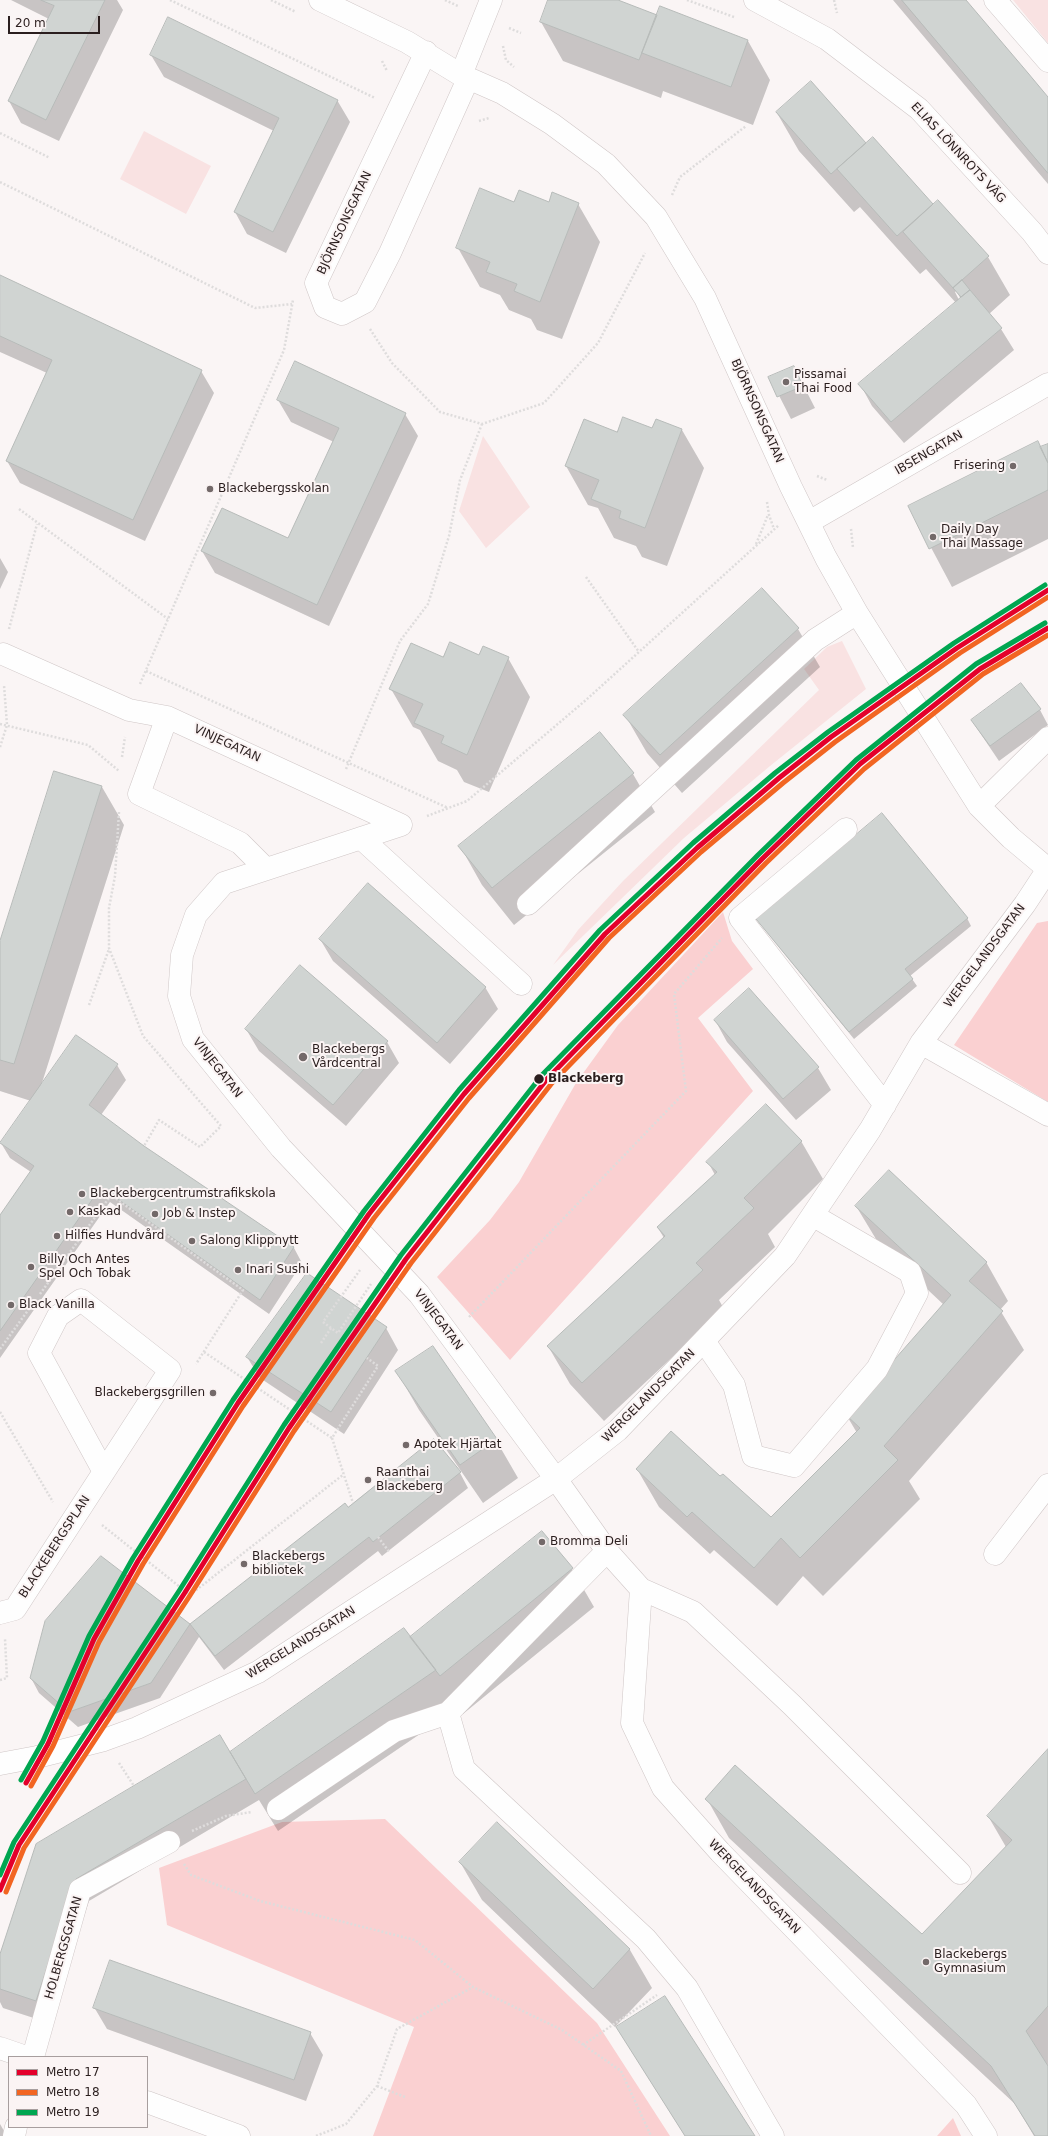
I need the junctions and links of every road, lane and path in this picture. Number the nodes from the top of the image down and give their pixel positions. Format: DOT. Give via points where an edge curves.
graph roads {
  1 [pos="170,0"];
  2 [pos="320,0"];
  3 [pos="491,0"];
  4 [pos="687,0"];
  5 [pos="758,0"];
  6 [pos="995,0"];
  7 [pos="739,18"];
  8 [pos="504,31"];
  9 [pos="521,34"];
  10 [pos="503,42"];
  11 [pos="426,52"];
  12 [pos="1048,61"];
  13 [pos="518,70"];
  14 [pos="464,77"];
  15 [pos="383,101"];
  16 [pos="490,118"];
  17 [pos="475,123"];
  18 [pos="746,126"];
  19 [pos="0,133"];
  20 [pos="50,158"];
  21 [pos="0,182"];
  22 [pos="672,196"];
  23 [pos="647,250"];
  24 [pos="1048,254"];
  25 [pos="366,324"];
  26 [pos="1048,384"];
  27 [pos="482,424"];
  28 [pos="812,473"];
  29 [pos="832,480"];
  30 [pos="766,499"];
  31 [pos="19,509"];
  32 [pos="769,515"];
  33 [pos="805,516"];
  34 [pos="854,522"];
  35 [pos="37,524"];
  36 [pos="774,529"];
  37 [pos="756,545"];
  38 [pos="853,549"];
  39 [pos="586,577"];
  40 [pos="857,612"];
  41 [pos="168,619"];
  42 [pos="639,652"];
  43 [pos="3,654"];
  44 [pos="146,671"];
  45 [pos="129,710"];
  46 [pos="167,717"];
  47 [pos="0,724"];
  48 [pos="7,725"];
  49 [pos="1048,738"];
  50 [pos="0,747"];
  51 [pos="348,764"];
  52 [pos="120,771"];
  53 [pos="120,778"];
  54 [pos="335,794"];
  55 [pos="979,806"];
  56 [pos="119,807"];
  57 [pos="448,808"];
  58 [pos="402,825"];
  59 [pos="846,828"];
  60 [pos="361,838"];
  61 [pos="266,869"];
  62 [pos="1048,869"];
  63 [pos="528,904"];
  64 [pos="740,918"];
  65 [pos="109,948"];
  66 [pos="521,984"];
  67 [pos="89,1005"];
  68 [pos="921,1042"];
  69 [pos="885,1105"];
  70 [pos="1048,1115"];
  71 [pos="144,1146"];
  72 [pos="112,1195"];
  73 [pos="814,1216"];
  74 [pos="363,1265"];
  75 [pos="372,1283"];
  76 [pos="37,1298"];
  77 [pos="32,1304"];
  78 [pos="331,1328"];
  79 [pos="450,1336"];
  80 [pos="704,1341"];
  81 [pos="321,1343"];
  82 [pos="0,1349"];
  83 [pos="204,1352"];
  84 [pos="366,1358"];
  85 [pos="0,1412"];
  86 [pos="332,1438"];
  87 [pos="104,1472"];
  88 [pos="344,1474"];
  89 [pos="556,1479"];
  90 [pos="1048,1485"];
  91 [pos="353,1504"];
  92 [pos="97,1521"];
  93 [pos="68,1527"];
  94 [pos="607,1550"];
  95 [pos="995,1554"];
  96 [pos="641,1589"];
  97 [pos="0,1613"];
  98 [pos="448,1713"];
  99 [pos="0,1764"];
  100 [pos="278,1809"];
  101 [pos="169,1842"];
  102 [pos="960,1873"];
  103 [pos="680,1979"];
  104 [pos="473,1987"];
  105 [pos="583,2045"];
  106 [pos="0,2048"];
  107 [pos="23,2056"];
  108 [pos="33,2056"];
  109 [pos="377,2086"];
  110 [pos="405,2098"];
  111 [pos="148,2102"];
  112 [pos="239,2136"];
  113 [pos="316,2136"];
  114 [pos="651,2136"];
  115 [pos="773,2136"];
  116 [pos="986,2136"];
  1 -- 15 [label="path"];
  2 -- 11 [label="street, BJÖRNSONSGATAN"];
  3 -- 14 [label="street"];
  4 -- 7 [label="path"];
  5 -- 24 [label="street, ELIAS LÖNNROTS VÄG" via="827,39 919,109 1032,232"];
  6 -- 12 [label="street"];
  8 -- 9 [label="path" via="506,26"];
  10 -- 13 [label="path" via="506,60"];
  11 -- 14 [label="street, BJÖRNSONSGATAN"];
  11 -- 14 [label="street, BJÖRNSONSGATAN" via="316,283 325,307 342,314 365,302 390,253"];
  14 -- 33 [label="street, BJÖRNSONSGATAN" via="502,93 552,124 606,164 656,217 705,298"];
  16 -- 17 [label="path"];
  18 -- 22 [label="path" via="680,177"];
  19 -- 20 [label="path"];
  21 -- 41 [label="path" via="255,308 291,304 284,350"];
  23 -- 27 [label="path" via="598,343 544,403"];
  25 -- 27 [label="path" via="392,364 440,412"];
  26 -- 33 [label="street, IBSENGATAN"];
  27 -- 51 [label="path" via="460,480 449,536 428,604 400,641"];
  28 -- 29 [label="path" via="820,479"];
  30 -- 32 [label="path"];
  31 -- 35 [label="path"];
  32 -- 36 [label="path"];
  32 -- 37 [label="path"];
  33 -- 36 [label="path"];
  33 -- 40 [label="street, BJÖRNSONSGATAN"];
  34 -- 38 [label="path" via="851,528"];
  35 -- 41 [label="path"];
  35 -- 43 [label="path"];
  36 -- 37 [label="path"];
  37 -- 42 [label="path"];
  39 -- 42 [label="path"];
  40 -- 55 [label="street, BJÖRNSONSGATAN"];
  40 -- 63 [label="street" via="815,640"];
  41 -- 44 [label="path"];
  42 -- 57 [label="path" via="467,801"];
  43 -- 45 [label="street, VINJEGATAN"];
  43 -- 48 [label="path"];
  44 -- 45 [label="path"];
  44 -- 51 [label="path"];
  45 -- 46 [label="street, VINJEGATAN"];
  45 -- 52 [label="path"];
  46 -- 54 [label="street, VINJEGATAN"];
  46 -- 61 [label="street" via="139,794 240,843"];
  47 -- 48 [label="path"];
  48 -- 50 [label="path"];
  48 -- 52 [label="path" via="88,745"];
  49 -- 55 [label="street"];
  51 -- 54 [label="path"];
  51 -- 57 [label="path"];
  52 -- 53 [label="path"];
  54 -- 58 [label="street, VINJEGATAN"];
  55 -- 62 [label="street, BJÖRNSONSGATAN" via="1011,838"];
  56 -- 65 [label="path" via="109,908"];
  57 -- 58 [label="path"];
  58 -- 60 [label="street, VINJEGATAN"];
  59 -- 64 [label="street"];
  60 -- 61 [label="street, VINJEGATAN"];
  60 -- 66 [label="street"];
  61 -- 79 [label="street, VINJEGATAN" via="224,883 196,915 182,955 179,996 193,1039 281,1148 419,1294"];
  62 -- 68 [label="street, WERGELANDSGATAN"];
  64 -- 69 [label="street"];
  64 -- 79 [label="path" via="674,994 686,1091"];
  65 -- 67 [label="path"];
  65 -- 71 [label="path" via="143,1036 221,1126 200,1147 159,1120"];
  68 -- 69 [label="street, WERGELANDSGATAN"];
  68 -- 70 [label="street"];
  69 -- 73 [label="street, WERGELANDSGATAN"];
  72 -- 76 [label="path"];
  73 -- 80 [label="street, WERGELANDSGATAN" via="786,1256"];
  73 -- 80 [label="street, WERGELANDSGATAN" via="910,1272 917,1293 876,1369 794,1466 753,1456 734,1385"];
  74 -- 78 [label="path" via="323,1322"];
  75 -- 78 [label="path" via="338,1333"];
  77 -- 82 [label="path"];
  78 -- 81 [label="path"];
  79 -- 89 [label="street, VINJEGATAN"];
  80 -- 89 [label="street, WERGELANDSGATAN" via="618,1430"];
  83 -- 86 [label="path"];
  84 -- 86 [label="path" via="378,1366"];
  85 -- 93 [label="path"];
  86 -- 88 [label="path"];
  87 -- 87 [label="street, BLACKEBERGSPLAN" via="170,1370 81,1300 58,1316 39,1353"];
  87 -- 93 [label="street, BLACKEBERGSPLAN"];
  88 -- 91 [label="path"];
  88 -- 92 [label="path" via="190,1595"];
  89 -- 94 [label="street"];
  89 -- 99 [label="street, WERGELANDSGATAN" via="258,1672 110,1738"];
  90 -- 95 [label="street"];
  93 -- 97 [label="street, BLACKEBERGSPLAN" via="15,1609"];
  94 -- 96 [label="street"];
  94 -- 98 [label="street"];
  96 -- 102 [label="street" via="693,1612 792,1705"];
  96 -- 116 [label="street, WERGELANDSGATAN" via="632,1723 663,1788 720,1852 966,2105"];
  98 -- 100 [label="street" via="394,1731"];
  98 -- 103 [label="street" via="464,1768 646,1939"];
  100 -- 101 [label="path" via="226,1816"];
  101 -- 104 [label="path" via="191,1875 260,1901 415,1940"];
  101 -- 108 [label="street, HOLBERGSGATAN" via="80,1890"];
  103 -- 105 [label="path"];
  103 -- 115 [label="street"];
  104 -- 105 [label="path" via="562,2030"];
  104 -- 109 [label="path" via="397,2029"];
  105 -- 114 [label="path" via="621,2071"];
  106 -- 107 [label="street"];
  109 -- 110 [label="path"];
  109 -- 113 [label="path" via="346,2124"];
  111 -- 112 [label="street"];
}
